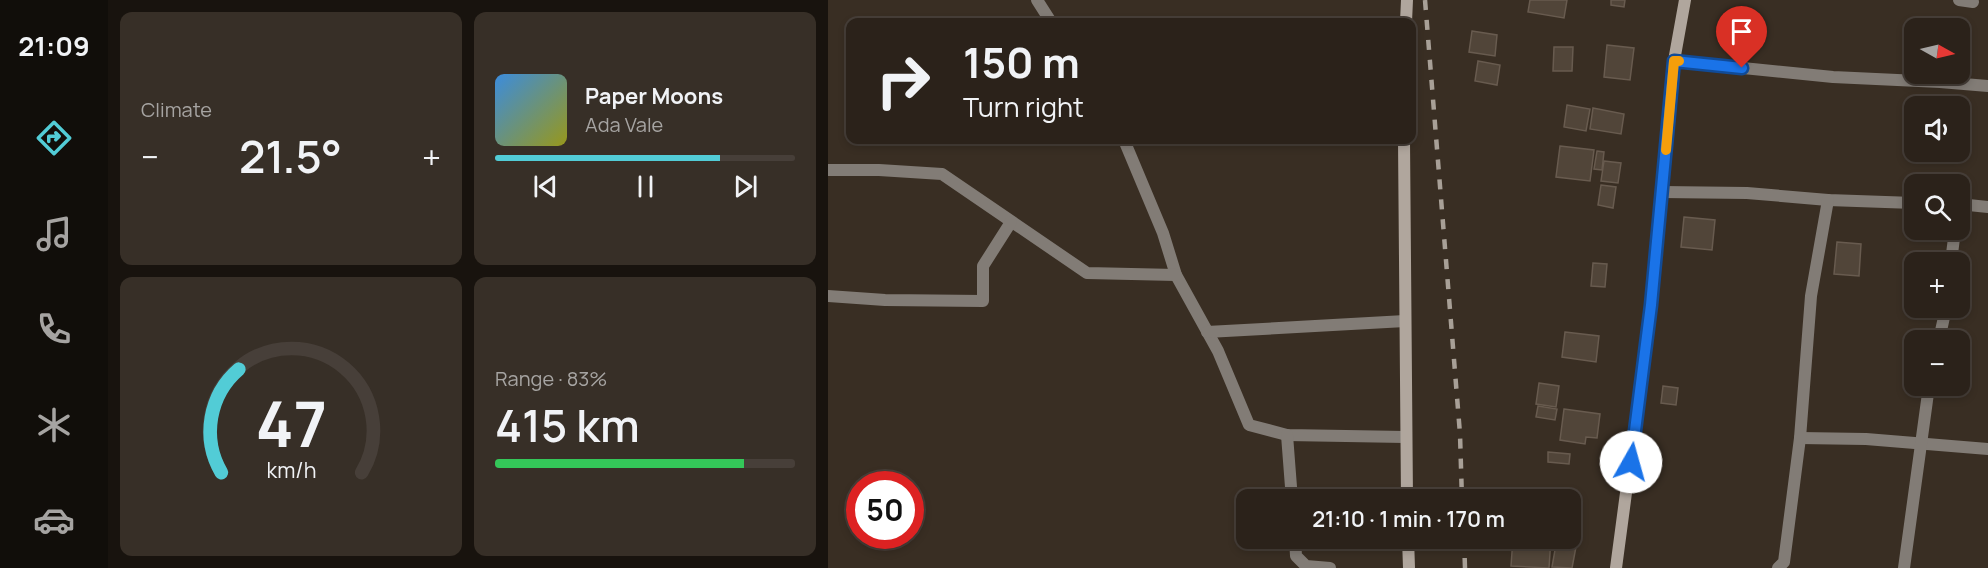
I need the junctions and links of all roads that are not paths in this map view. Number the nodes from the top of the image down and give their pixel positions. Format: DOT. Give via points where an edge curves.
graph roads {
  1 [pos="1036,0"];
  2 [pos="1407,0"];
  3 [pos="1685,0"];
  4 [pos="1959,0"];
  5 [pos="1973,2"];
  6 [pos="1048,18"];
  7 [pos="1406,18"];
  8 [pos="1674,61"];
  9 [pos="1988,86"];
  10 [pos="1126,144"];
  11 [pos="1404,144"];
  12 [pos="828,170"];
  13 [pos="1662,192"];
  14 [pos="1828,200"];
  15 [pos="1904,203"];
  16 [pos="1970,205"];
  17 [pos="1988,207"];
  18 [pos="1011,222"];
  19 [pos="1176,275"];
  20 [pos="828,296"];
  21 [pos="1405,321"];
  22 [pos="1207,332"];
  23 [pos="1927,396"];
  24 [pos="1287,435"];
  25 [pos="1406,437"];
  26 [pos="1800,438"];
  27 [pos="1920,444"];
  28 [pos="1988,449"];
  29 [pos="1291,489"];
  30 [pos="1407,489"];
  31 [pos="1296,549"];
  32 [pos="1408,549"];
  33 [pos="1330,568"];
  34 [pos="1409,568"];
  35 [pos="1616,568"];
  36 [pos="1778,568"];
  37 [pos="1904,568"];
  1 -- 6 [label="street"];
  2 -- 7 [label="main road"];
  3 -- 8 [label="main road"];
  4 -- 5 [label="street"];
  8 -- 9 [label="street" via="1833,77"];
  8 -- 13 [label="main road"];
  10 -- 19 [label="street"];
  11 -- 21 [label="main road"];
  12 -- 18 [label="street" via="942,174"];
  13 -- 14 [label="street" via="1747,193"];
  13 -- 35 [label="main road"];
  14 -- 15 [label="street"];
  14 -- 26 [label="street" via="1811,296"];
  16 -- 17 [label="street"];
  18 -- 19 [label="street" via="1087,273"];
  18 -- 20 [label="street" via="983,266 983,301"];
  19 -- 22 [label="street"];
  21 -- 22 [label="street"];
  21 -- 25 [label="main road"];
  22 -- 24 [label="street" via="1249,425"];
  23 -- 27 [label="street"];
  24 -- 25 [label="street"];
  24 -- 29 [label="street"];
  25 -- 30 [label="main road"];
  26 -- 27 [label="street"];
  26 -- 36 [label="street" via="1784,562"];
  27 -- 28 [label="street"];
  27 -- 37 [label="street"];
  31 -- 33 [label="street" via="1296,556 1306,566"];
  32 -- 34 [label="main road"];
}
